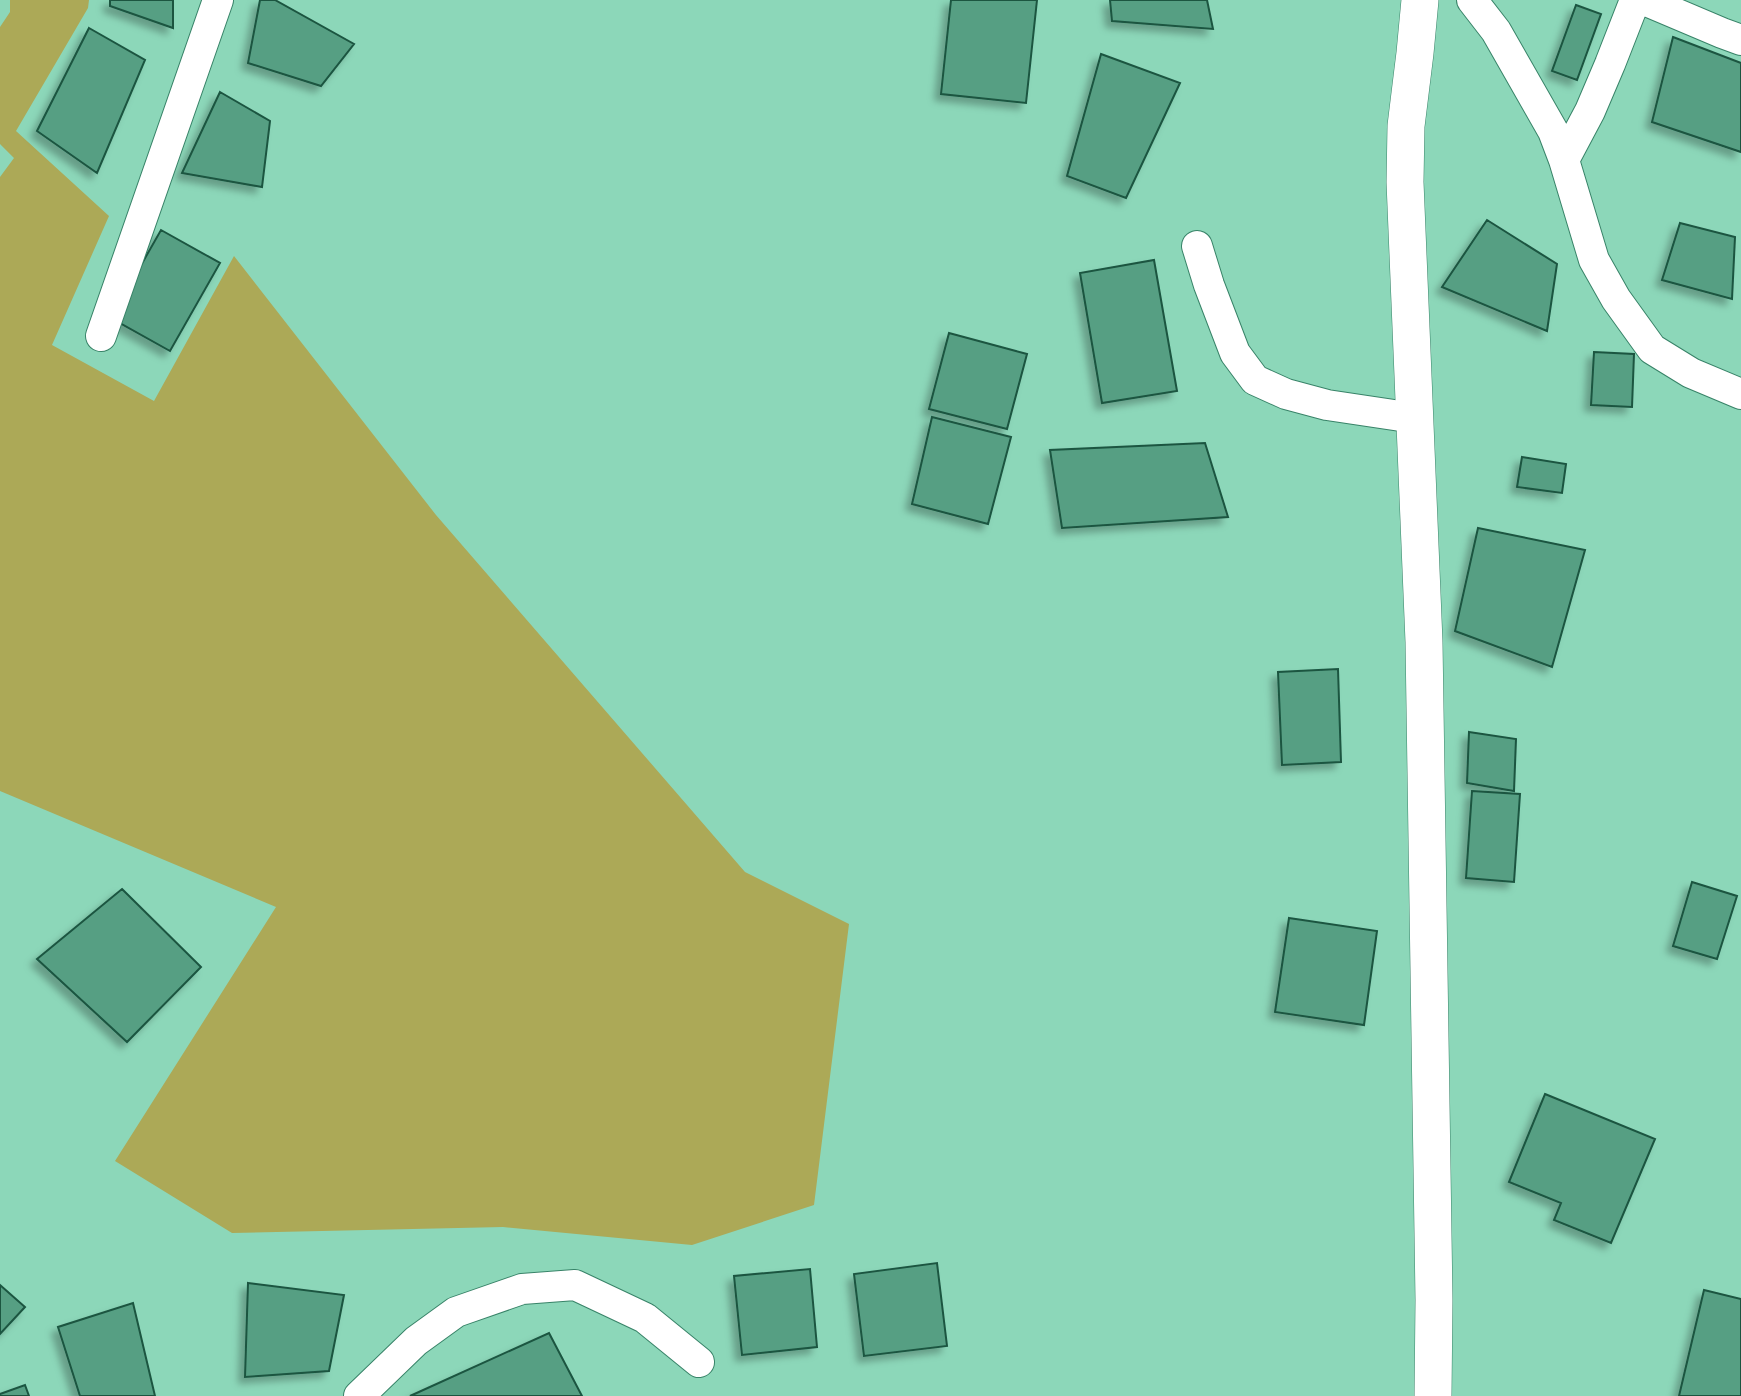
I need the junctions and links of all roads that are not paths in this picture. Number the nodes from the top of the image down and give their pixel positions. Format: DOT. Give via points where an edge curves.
graph roads {
  1 [pos="218,0"];
  2 [pos="1420,0"];
  3 [pos="1472,0"];
  4 [pos="1635,0"];
  5 [pos="1644,0"];
  6 [pos="1741,40"];
  7 [pos="1564,160"];
  8 [pos="1197,246"];
  9 [pos="101,336"];
  10 [pos="1741,394"];
  11 [pos="1414,418"];
  12 [pos="699,1362"];
  13 [pos="359,1396"];
  14 [pos="1433,1396"];
  1 -- 9 [label="street"];
  2 -- 11 [label="street" via="1406,126 1405,182"];
  3 -- 7 [label="street" via="1528,85"];
  4 -- 7 [label="street" via="1600,88"];
  5 -- 6 [label="street"];
  7 -- 10 [label="street" via="1594,260 1652,349 1691,373"];
  8 -- 11 [label="street" via="1236,353 1255,380 1327,405"];
  11 -- 14 [label="street" via="1424,642"];
  12 -- 13 [label="street" via="645,1318 575,1285 522,1289 456,1311 416,1341"];
}
